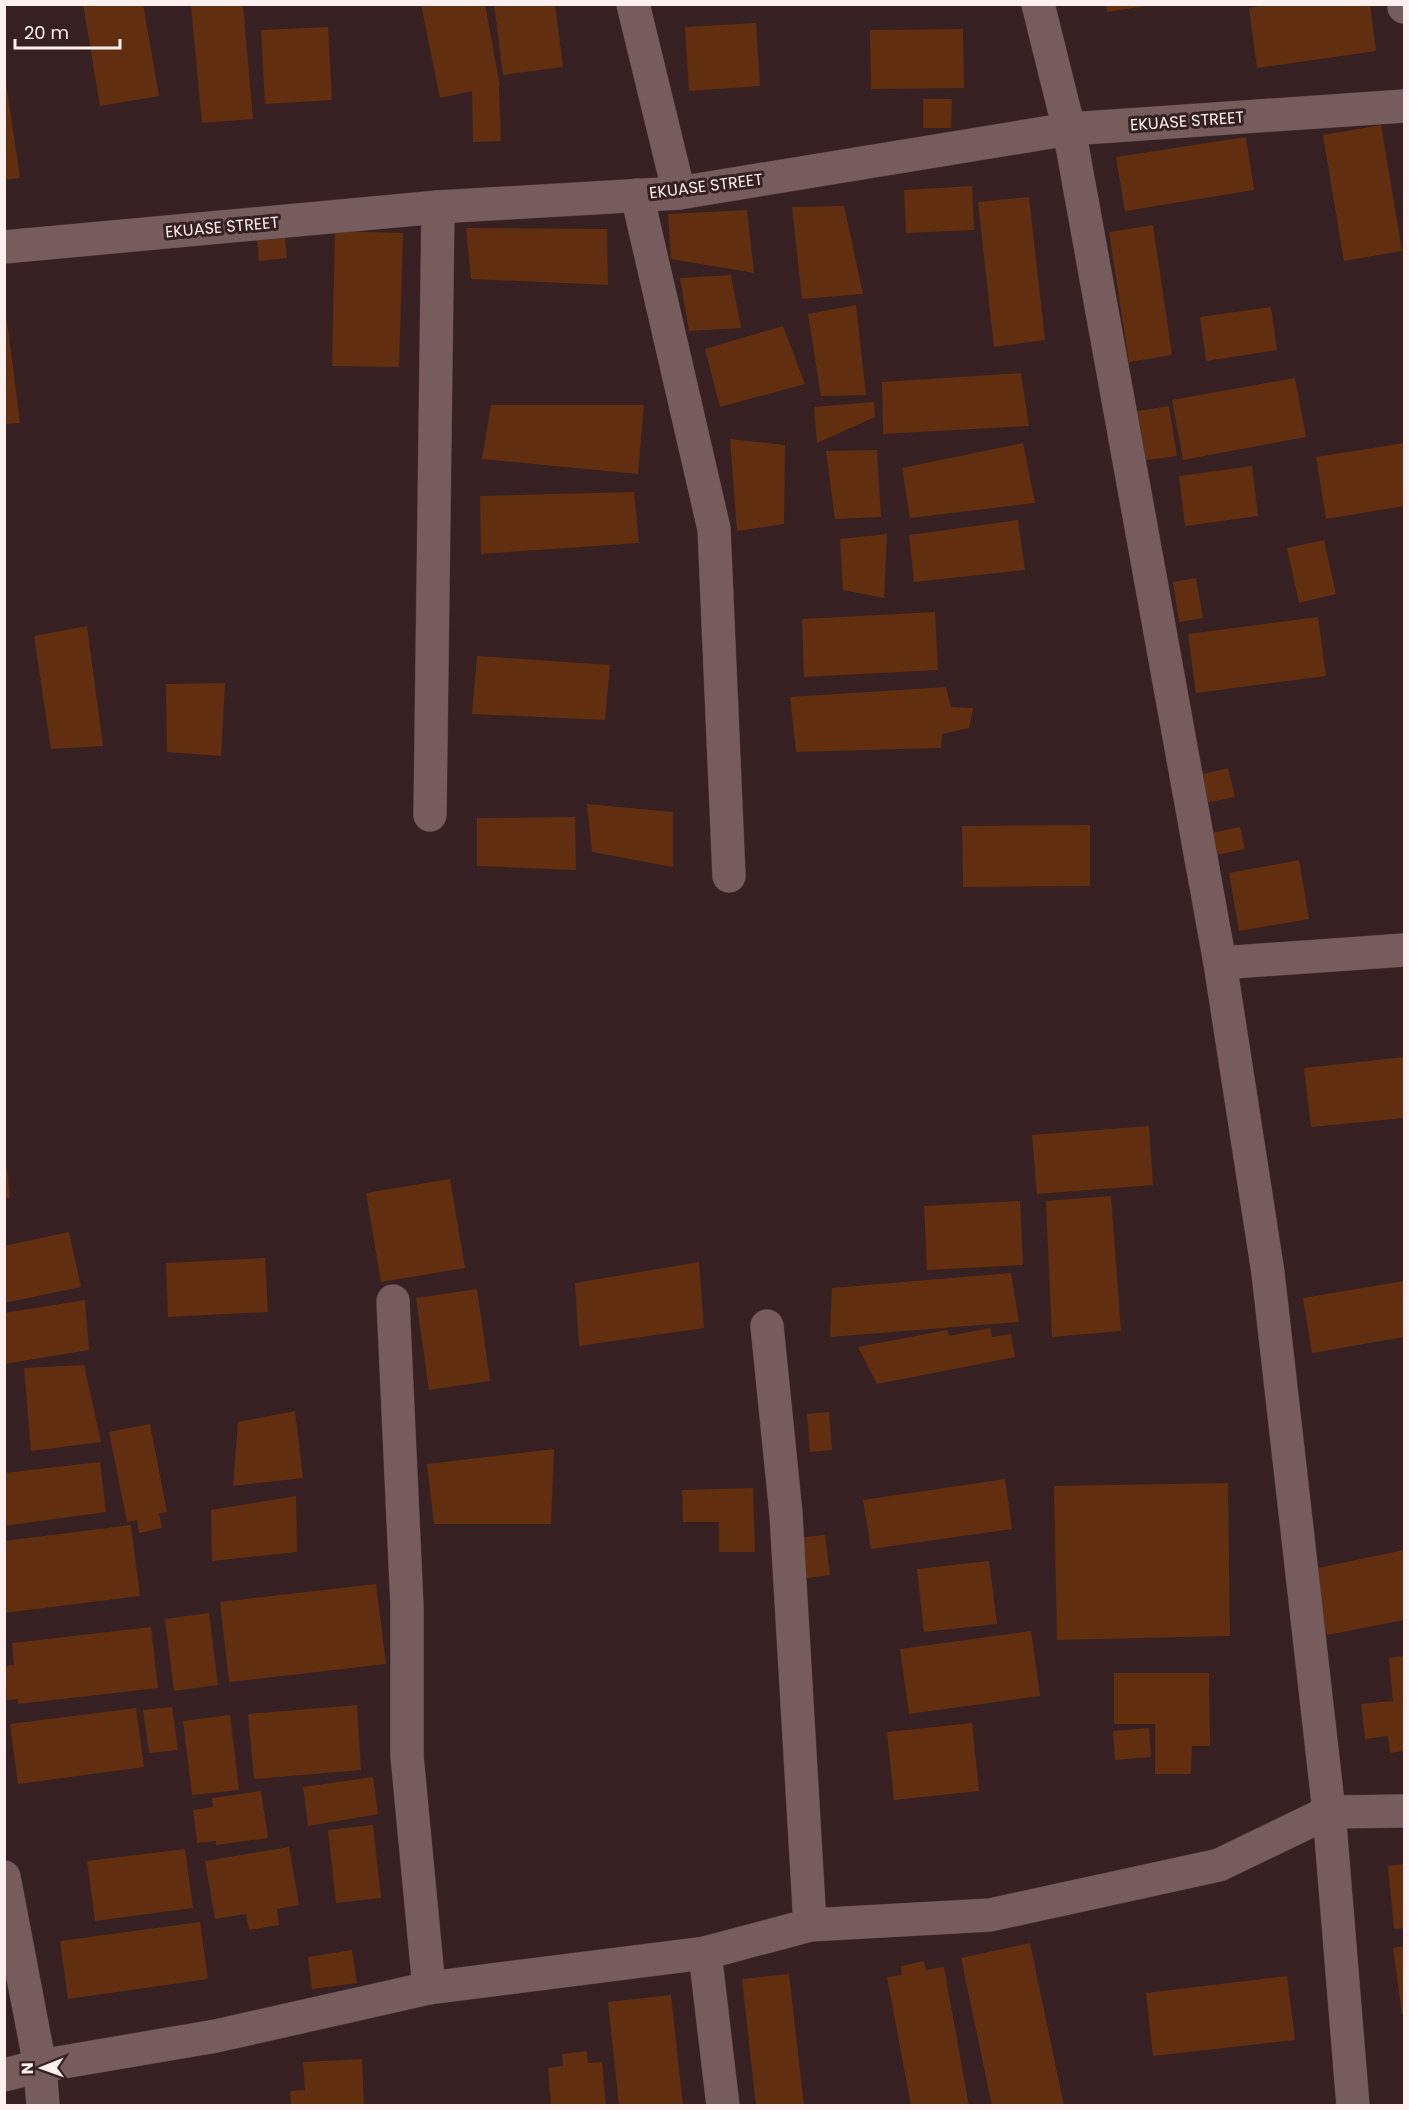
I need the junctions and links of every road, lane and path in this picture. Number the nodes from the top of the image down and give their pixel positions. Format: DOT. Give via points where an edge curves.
graph roads {
  1 [pos="633,4"];
  2 [pos="1038,4"];
  3 [pos="1404,106"];
  4 [pos="1069,129"];
  5 [pos="679,193"];
  6 [pos="638,195"];
  7 [pos="438,207"];
  8 [pos="4,247"];
  9 [pos="430,815"];
  10 [pos="729,876"];
  11 [pos="1404,950"];
  12 [pos="1220,963"];
  13 [pos="393,1301"];
  14 [pos="767,1326"];
  15 [pos="1404,1811"];
  16 [pos="1329,1812"];
  17 [pos="4,1876"];
  18 [pos="810,1925"];
  19 [pos="705,1953"];
  20 [pos="429,1988"];
  21 [pos="40,2066"];
  22 [pos="4,2074"];
  23 [pos="43,2106"];
  24 [pos="723,2106"];
  25 [pos="1353,2106"];
  1 -- 5 [label="street"];
  2 -- 4 [label="street"];
  3 -- 4 [label="street, EKUASE STREET"];
  4 -- 5 [label="street, EKUASE STREET"];
  4 -- 12 [label="street"];
  5 -- 6 [label="street, EKUASE STREET"];
  6 -- 7 [label="street, EKUASE STREET"];
  6 -- 10 [label="street" via="714,529"];
  7 -- 8 [label="street, EKUASE STREET"];
  7 -- 9 [label="street"];
  11 -- 12 [label="street"];
  12 -- 16 [label="street" via="1268,1273"];
  13 -- 20 [label="street" via="407,1606 407,1756"];
  14 -- 18 [label="street" via="786,1514"];
  15 -- 16 [label="street"];
  16 -- 18 [label="street" via="1219,1865 990,1915"];
  16 -- 25 [label="street"];
  17 -- 21 [label="street"];
  18 -- 19 [label="street"];
  19 -- 20 [label="street"];
  19 -- 24 [label="street"];
  20 -- 21 [label="street" via="216,2036"];
  21 -- 22 [label="street"];
  21 -- 23 [label="street"];
}
